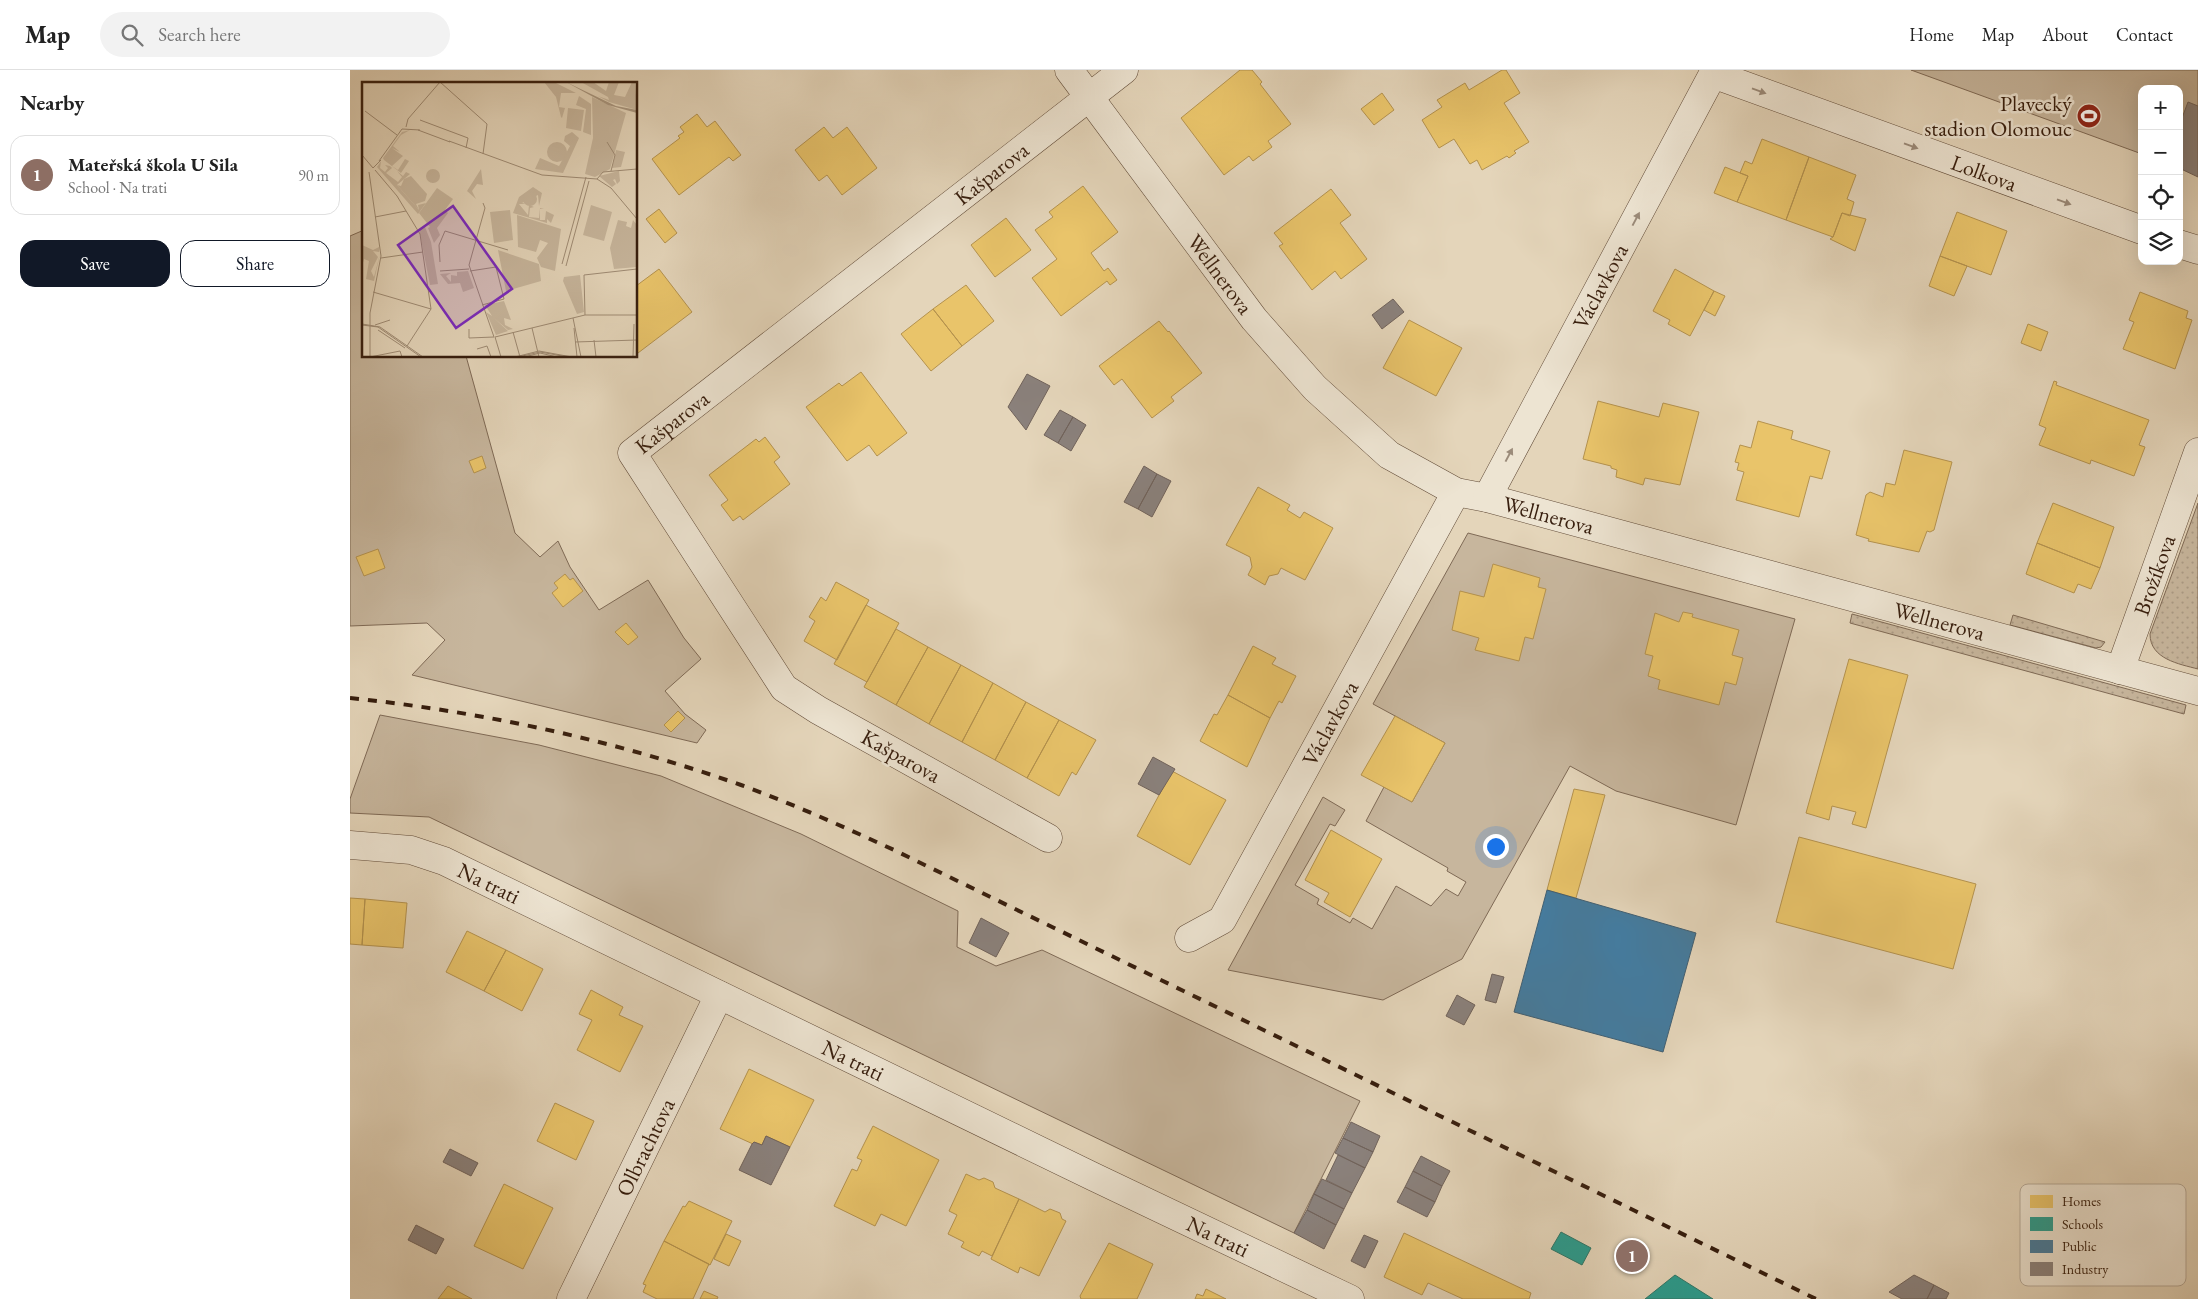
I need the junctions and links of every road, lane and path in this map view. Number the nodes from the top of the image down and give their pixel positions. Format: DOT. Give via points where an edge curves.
graph roads {
  1 [pos="1069,70"];
  2 [pos="1124,70"];
  3 [pos="1713,74"];
  4 [pos="1089,96"];
  5 [pos="2138,229"];
  6 [pos="2183,245"];
  7 [pos="2198,250"];
  8 [pos="2198,452"];
  9 [pos="1456,492"];
  10 [pos="1487,498"];
  11 [pos="2120,670"];
  12 [pos="2198,691"];
  13 [pos="1048,838"];
  14 [pos="350,845"];
  15 [pos="1189,938"];
  16 [pos="719,995"];
  17 [pos="571,1299"];
  18 [pos="1350,1299"];
  1 -- 4 [label="street, Wellnerova"];
  2 -- 4 [label="street, Kašparova"];
  3 -- 5 [label="street, Lolkova, one-way"];
  10 -- 3 [label="street, Václavkova, one-way"];
  4 -- 9 [label="street, Wellnerova" via="1254,319 1315,388 1389,455"];
  4 -- 13 [label="street, Kašparova" via="632,453 784,688"];
  6 -- 7 [label="street"];
  8 -- 11 [label="street, Brožíkova"];
  9 -- 10 [label="street, Wellnerova"];
  9 -- 15 [label="street, Václavkova" via="1222,920"];
  10 -- 11 [label="street, Wellnerova"];
  11 -- 12 [label="street, Wellnerova"];
  14 -- 16 [label="street, Na trati" via="411,850 436,857"];
  16 -- 17 [label="street, Olbrachtova"];
  16 -- 18 [label="street, Na trati"];
}
